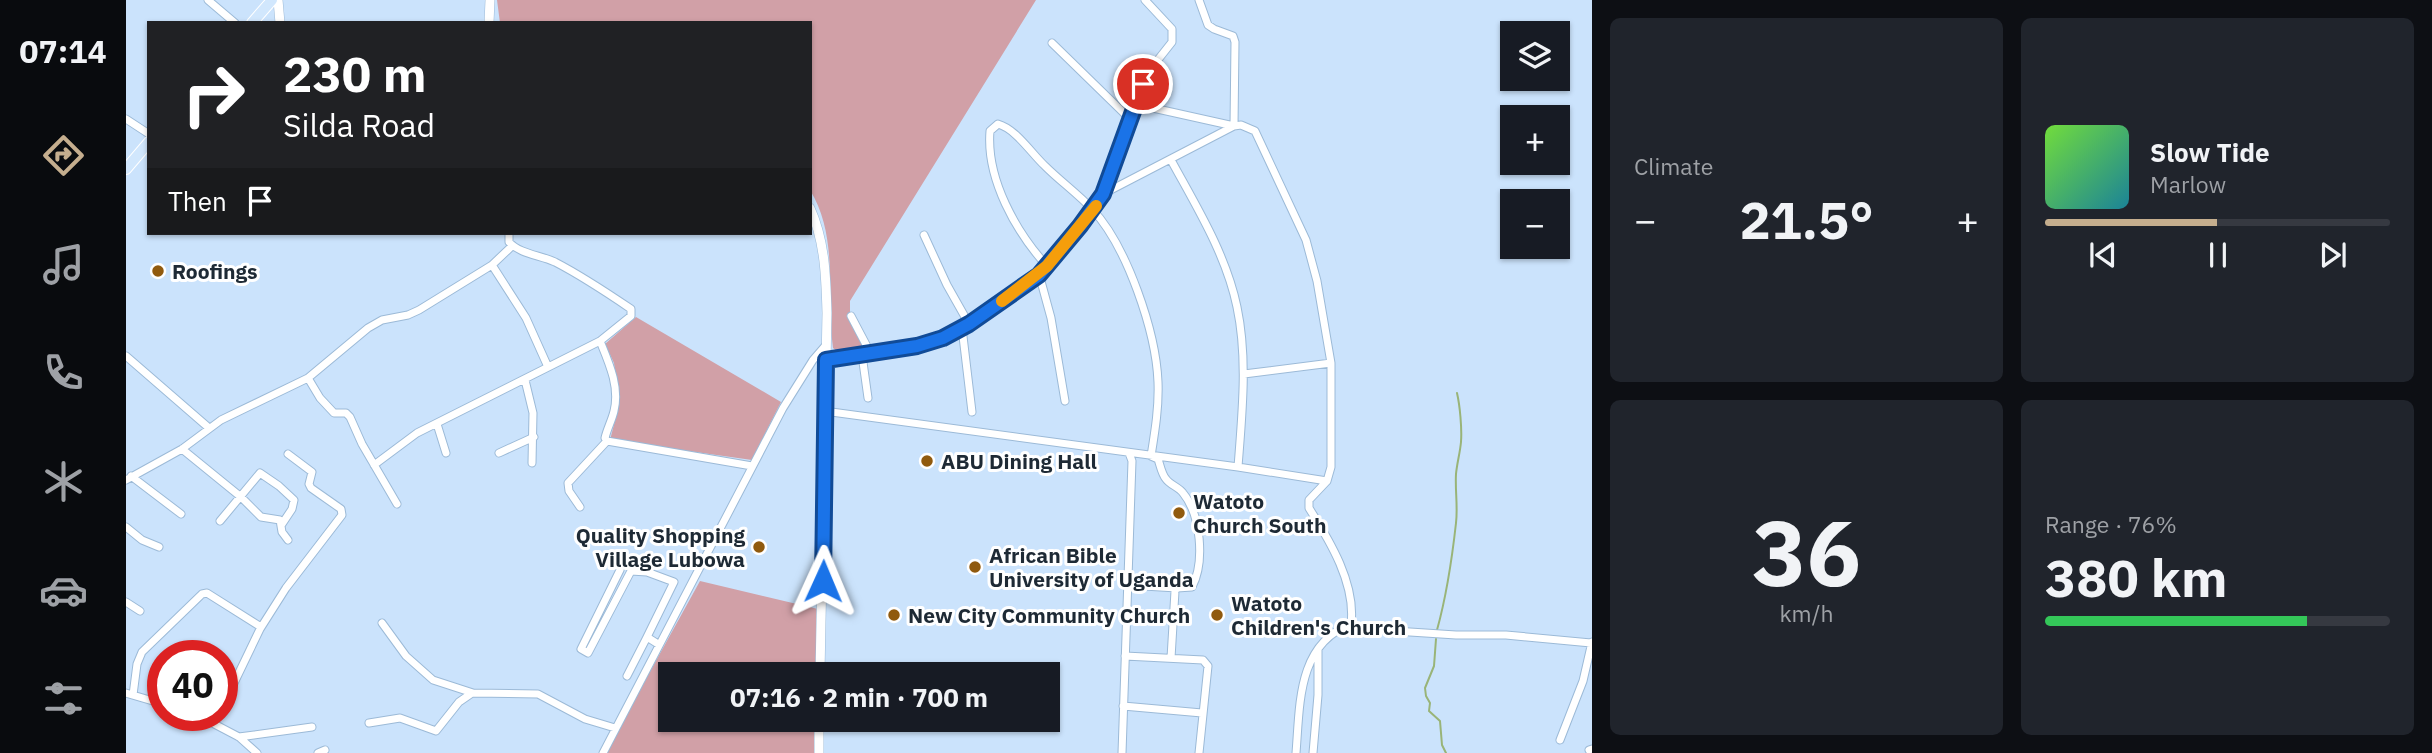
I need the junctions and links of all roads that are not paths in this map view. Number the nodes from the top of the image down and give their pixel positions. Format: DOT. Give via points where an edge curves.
graph roads {
  1 [pos="208,0"];
  2 [pos="272,0"];
  3 [pos="278,0"];
  4 [pos="490,0"];
  5 [pos="1145,0"];
  6 [pos="1199,0"];
  7 [pos="232,21"];
  8 [pos="254,21"];
  9 [pos="280,21"];
  10 [pos="489,21"];
  11 [pos="1052,43"];
  12 [pos="1135,104"];
  13 [pos="126,120"];
  14 [pos="1130,120"];
  15 [pos="1234,126"];
  16 [pos="147,133"];
  17 [pos="147,144"];
  18 [pos="1171,160"];
  19 [pos="126,169"];
  20 [pos="1103,194"];
  21 [pos="1093,210"];
  22 [pos="812,214"];
  23 [pos="509,235"];
  24 [pos="924,235"];
  25 [pos="512,246"];
  26 [pos="492,265"];
  27 [pos="1047,266"];
  28 [pos="1039,275"];
  29 [pos="851,317"];
  30 [pos="966,326"];
  31 [pos="600,341"];
  32 [pos="826,345"];
  33 [pos="871,354"];
  34 [pos="862,355"];
  35 [pos="126,356"];
  36 [pos="826,360"];
  37 [pos="1331,363"];
  38 [pos="548,367"];
  39 [pos="1244,374"];
  40 [pos="308,378"];
  41 [pos="525,380"];
  42 [pos="868,398"];
  43 [pos="1065,401"];
  44 [pos="824,411"];
  45 [pos="972,412"];
  46 [pos="437,424"];
  47 [pos="209,428"];
  48 [pos="534,437"];
  49 [pos="607,442"];
  50 [pos="182,449"];
  51 [pos="446,453"];
  52 [pos="499,453"];
  53 [pos="1129,453"];
  54 [pos="288,454"];
  55 [pos="1151,456"];
  56 [pos="532,463"];
  57 [pos="374,465"];
  58 [pos="752,466"];
  59 [pos="1238,467"];
  60 [pos="129,478"];
  61 [pos="1327,481"];
  62 [pos="241,497"];
  63 [pos="397,503"];
  64 [pos="580,507"];
  65 [pos="181,514"];
  66 [pos="220,521"];
  67 [pos="282,524"];
  68 [pos="126,527"];
  69 [pos="288,540"];
  70 [pos="159,547"];
  71 [pos="621,570"];
  72 [pos="1126,585"];
  73 [pos="1177,588"];
  74 [pos="126,602"];
  75 [pos="139,611"];
  76 [pos="383,623"];
  77 [pos="1352,624"];
  78 [pos="261,627"];
  79 [pos="647,637"];
  80 [pos="1592,643"];
  81 [pos="658,644"];
  82 [pos="1318,649"];
  83 [pos="1125,656"];
  84 [pos="1171,658"];
  85 [pos="820,662"];
  86 [pos="238,675"];
  87 [pos="627,676"];
  88 [pos="473,693"];
  89 [pos="130,694"];
  90 [pos="147,699"];
  91 [pos="1123,705"];
  92 [pos="1202,713"];
  93 [pos="369,723"];
  94 [pos="312,727"];
  95 [pos="615,728"];
  96 [pos="232,731"];
  97 [pos="819,732"];
  98 [pos="239,737"];
  99 [pos="1560,740"];
  100 [pos="257,753"];
  101 [pos="603,753"];
  102 [pos="819,753"];
  103 [pos="1122,753"];
  104 [pos="1199,753"];
  105 [pos="1296,753"];
  106 [pos="1313,753"];
  1 -- 7 [label="street"];
  2 -- 8 [label="main road"];
  3 -- 9 [label="street"];
  4 -- 10 [label="street"];
  5 -- 12 [label="street" via="1172,29 1174,38 1153,66"];
  6 -- 15 [label="street" via="1208,25 1233,36 1235,42"];
  11 -- 14 [label="street"];
  12 -- 14 [label="street"];
  12 -- 15 [label="street"];
  13 -- 16 [label="street"];
  14 -- 20 [label="street"];
  15 -- 18 [label="street"];
  15 -- 37 [label="street" via="1255,131 1306,240"];
  17 -- 19 [label="main road"];
  18 -- 20 [label="street"];
  18 -- 39 [label="street" via="1226,270 1240,324"];
  20 -- 21 [label="street"];
  21 -- 27 [label="street"];
  21 -- 27 [label="street" via="1006,126 993,126 991,159 1000,190 1029,244"];
  21 -- 55 [label="street" via="1126,262 1156,356 1158,410"];
  22 -- 32 [label="street" via="826,274"];
  23 -- 25 [label="street"];
  24 -- 30 [label="street"];
  25 -- 26 [label="street"];
  25 -- 31 [label="street" via="565,267 631,309 631,316"];
  26 -- 38 [label="street" via="526,317"];
  26 -- 40 [label="street" via="414,313 368,328"];
  27 -- 28 [label="street"];
  28 -- 30 [label="street"];
  28 -- 43 [label="street"];
  29 -- 33 [label="street"];
  30 -- 33 [label="street" via="917,346"];
  30 -- 45 [label="street"];
  31 -- 38 [label="street"];
  31 -- 49 [label="street" via="616,395"];
  32 -- 36 [label="street"];
  32 -- 58 [label="street" via="783,408"];
  33 -- 34 [label="street"];
  34 -- 36 [label="street"];
  34 -- 42 [label="street"];
  35 -- 47 [label="street"];
  36 -- 44 [label="street"];
  37 -- 39 [label="street"];
  37 -- 61 [label="street"];
  38 -- 41 [label="street"];
  39 -- 59 [label="street"];
  40 -- 47 [label="street"];
  40 -- 57 [label="street" via="334,413 350,417"];
  41 -- 46 [label="street"];
  41 -- 48 [label="street"];
  44 -- 53 [label="street"];
  44 -- 85 [label="street"];
  46 -- 51 [label="street"];
  46 -- 57 [label="street"];
  47 -- 50 [label="street"];
  48 -- 52 [label="street"];
  48 -- 56 [label="street"];
  49 -- 58 [label="street"];
  49 -- 64 [label="street" via="568,483"];
  50 -- 60 [label="street"];
  50 -- 62 [label="street"];
  53 -- 55 [label="street"];
  53 -- 72 [label="street"];
  54 -- 78 [label="street" via="312,472 311,488 343,512"];
  55 -- 59 [label="street"];
  55 -- 73 [label="street" via="1158,459 1165,479 1184,493 1201,538 1196,579 1192,586"];
  57 -- 63 [label="street"];
  58 -- 81 [label="street"];
  59 -- 61 [label="street"];
  60 -- 65 [label="street"];
  61 -- 77 [label="street" via="1310,496 1309,508 1335,554 1353,606"];
  62 -- 66 [label="street"];
  62 -- 67 [label="street" via="261,517 277,518"];
  62 -- 67 [label="street" via="257,474 262,474 294,500"];
  67 -- 69 [label="street"];
  68 -- 70 [label="street"];
  71 -- 79 [label="street" via="581,649 588,653 631,571 674,582"];
  72 -- 73 [label="street"];
  72 -- 83 [label="street"];
  73 -- 84 [label="street"];
  74 -- 75 [label="street"];
  76 -- 88 [label="street" via="427,676"];
  77 -- 80 [label="street" via="1364,629"];
  77 -- 82 [label="street" via="1337,630"];
  78 -- 86 [label="street"];
  78 -- 89 [label="street" via="205,593 142,652"];
  79 -- 81 [label="street"];
  79 -- 87 [label="street"];
  80 -- 99 [label="street"];
  81 -- 95 [label="street"];
  82 -- 105 [label="street" via="1302,685"];
  82 -- 106 [label="street"];
  83 -- 84 [label="street"];
  83 -- 91 [label="street"];
  84 -- 92 [label="street" via="1206,662"];
  88 -- 93 [label="street" via="459,702 436,731 400,718"];
  88 -- 95 [label="street" via="538,694 585,719"];
  89 -- 90 [label="street"];
  91 -- 92 [label="street"];
  91 -- 103 [label="street"];
  92 -- 104 [label="street"];
  94 -- 98 [label="street"];
  95 -- 101 [label="street"];
  96 -- 98 [label="street"];
  97 -- 102 [label="street"];
  98 -- 100 [label="street"];
}
